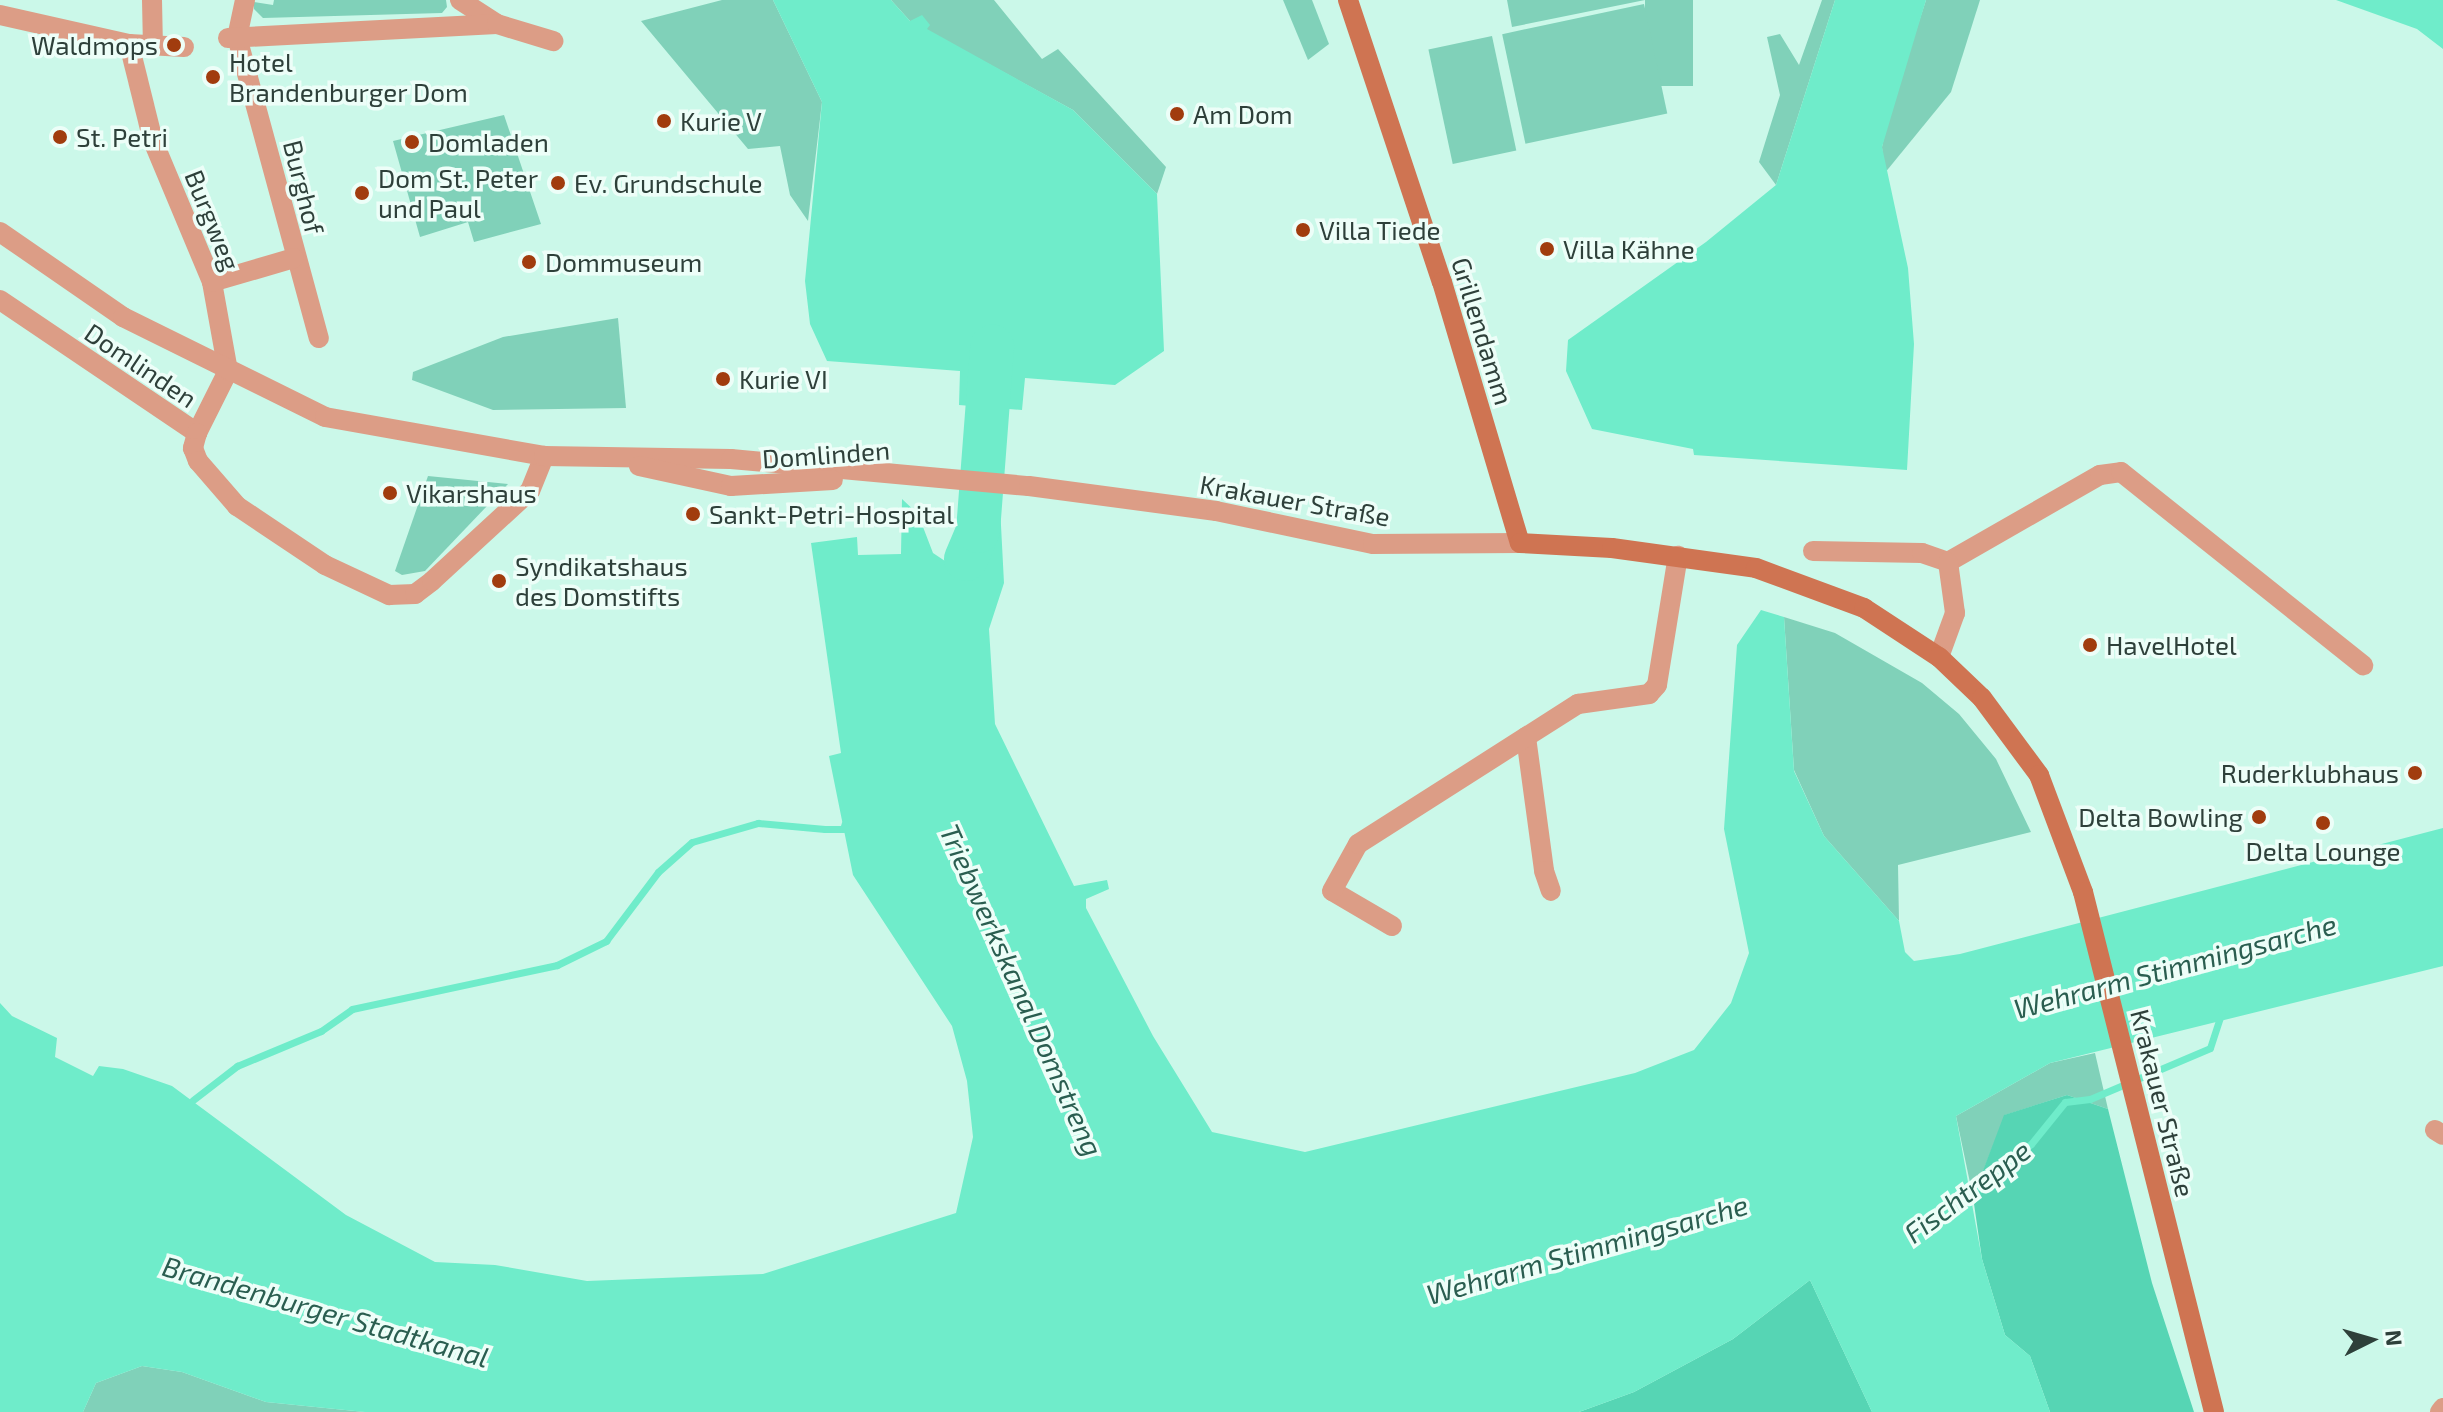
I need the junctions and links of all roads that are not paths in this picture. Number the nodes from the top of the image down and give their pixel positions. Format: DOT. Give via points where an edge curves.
graph roads {
  1 [pos="152,0"];
  2 [pos="245,0"];
  3 [pos="460,0"];
  4 [pos="1348,0"];
  5 [pos="0,15"];
  6 [pos="497,24"];
  7 [pos="232,37"];
  8 [pos="553,41"];
  9 [pos="129,44"];
  10 [pos="153,47"];
  11 [pos="184,47"];
  12 [pos="0,232"];
  13 [pos="294,258"];
  14 [pos="212,282"];
  15 [pos="0,300"];
  16 [pos="319,338"];
  17 [pos="228,371"];
  18 [pos="197,433"];
  19 [pos="544,456"];
  20 [pos="905,475"];
  21 [pos="1520,543"];
  22 [pos="1813,551"];
  23 [pos="1678,556"];
  24 [pos="1948,562"];
  25 [pos="1939,657"];
  26 [pos="2363,665"];
  27 [pos="1526,737"];
  28 [pos="1551,891"];
  29 [pos="1392,926"];
  30 [pos="2214,1412"];
  1 -- 10 [label="street"];
  2 -- 7 [label="street, Burghof"];
  3 -- 6 [label="street"];
  4 -- 21 [label="main road, Grillendamm" via="1446,296"];
  5 -- 9 [label="street"];
  6 -- 7 [label="street"];
  6 -- 8 [label="street"];
  7 -- 13 [label="street, Burghof"];
  9 -- 10 [label="street"];
  9 -- 14 [label="street, Burgweg" via="153,141"];
  10 -- 11 [label="street"];
  12 -- 17 [label="street, Domlinden" via="123,317"];
  13 -- 14 [label="street, Burghof"];
  13 -- 16 [label="street, Burghof"];
  14 -- 17 [label="street, Burgweg"];
  15 -- 18 [label="street, Domlinden"];
  17 -- 18 [label="street, Domlinden"];
  17 -- 19 [label="street, Domlinden" via="325,417"];
  18 -- 19 [label="street" via="193,448 198,461 237,506 325,565 389,595 415,594 432,581 530,491"];
  19 -- 20 [label="street, Domlinden" via="731,459"];
  20 -- 21 [label="street, Krakauer Straße" via="1216,511 1373,544"];
  21 -- 23 [label="main road, Krakauer Straße"];
  22 -- 24 [label="street" via="1922,553"];
  23 -- 25 [label="main road, Krakauer Straße" via="1791,577 1864,608"];
  23 -- 27 [label="street" via="1657,685 1649,694 1578,704"];
  24 -- 25 [label="street" via="1955,613"];
  24 -- 26 [label="street" via="2100,475 2121,472"];
  25 -- 30 [label="main road, Krakauer Straße" via="1999,718 2039,775 2083,892"];
  27 -- 28 [label="street"];
  27 -- 29 [label="street" via="1358,844 1332,891"];
}
